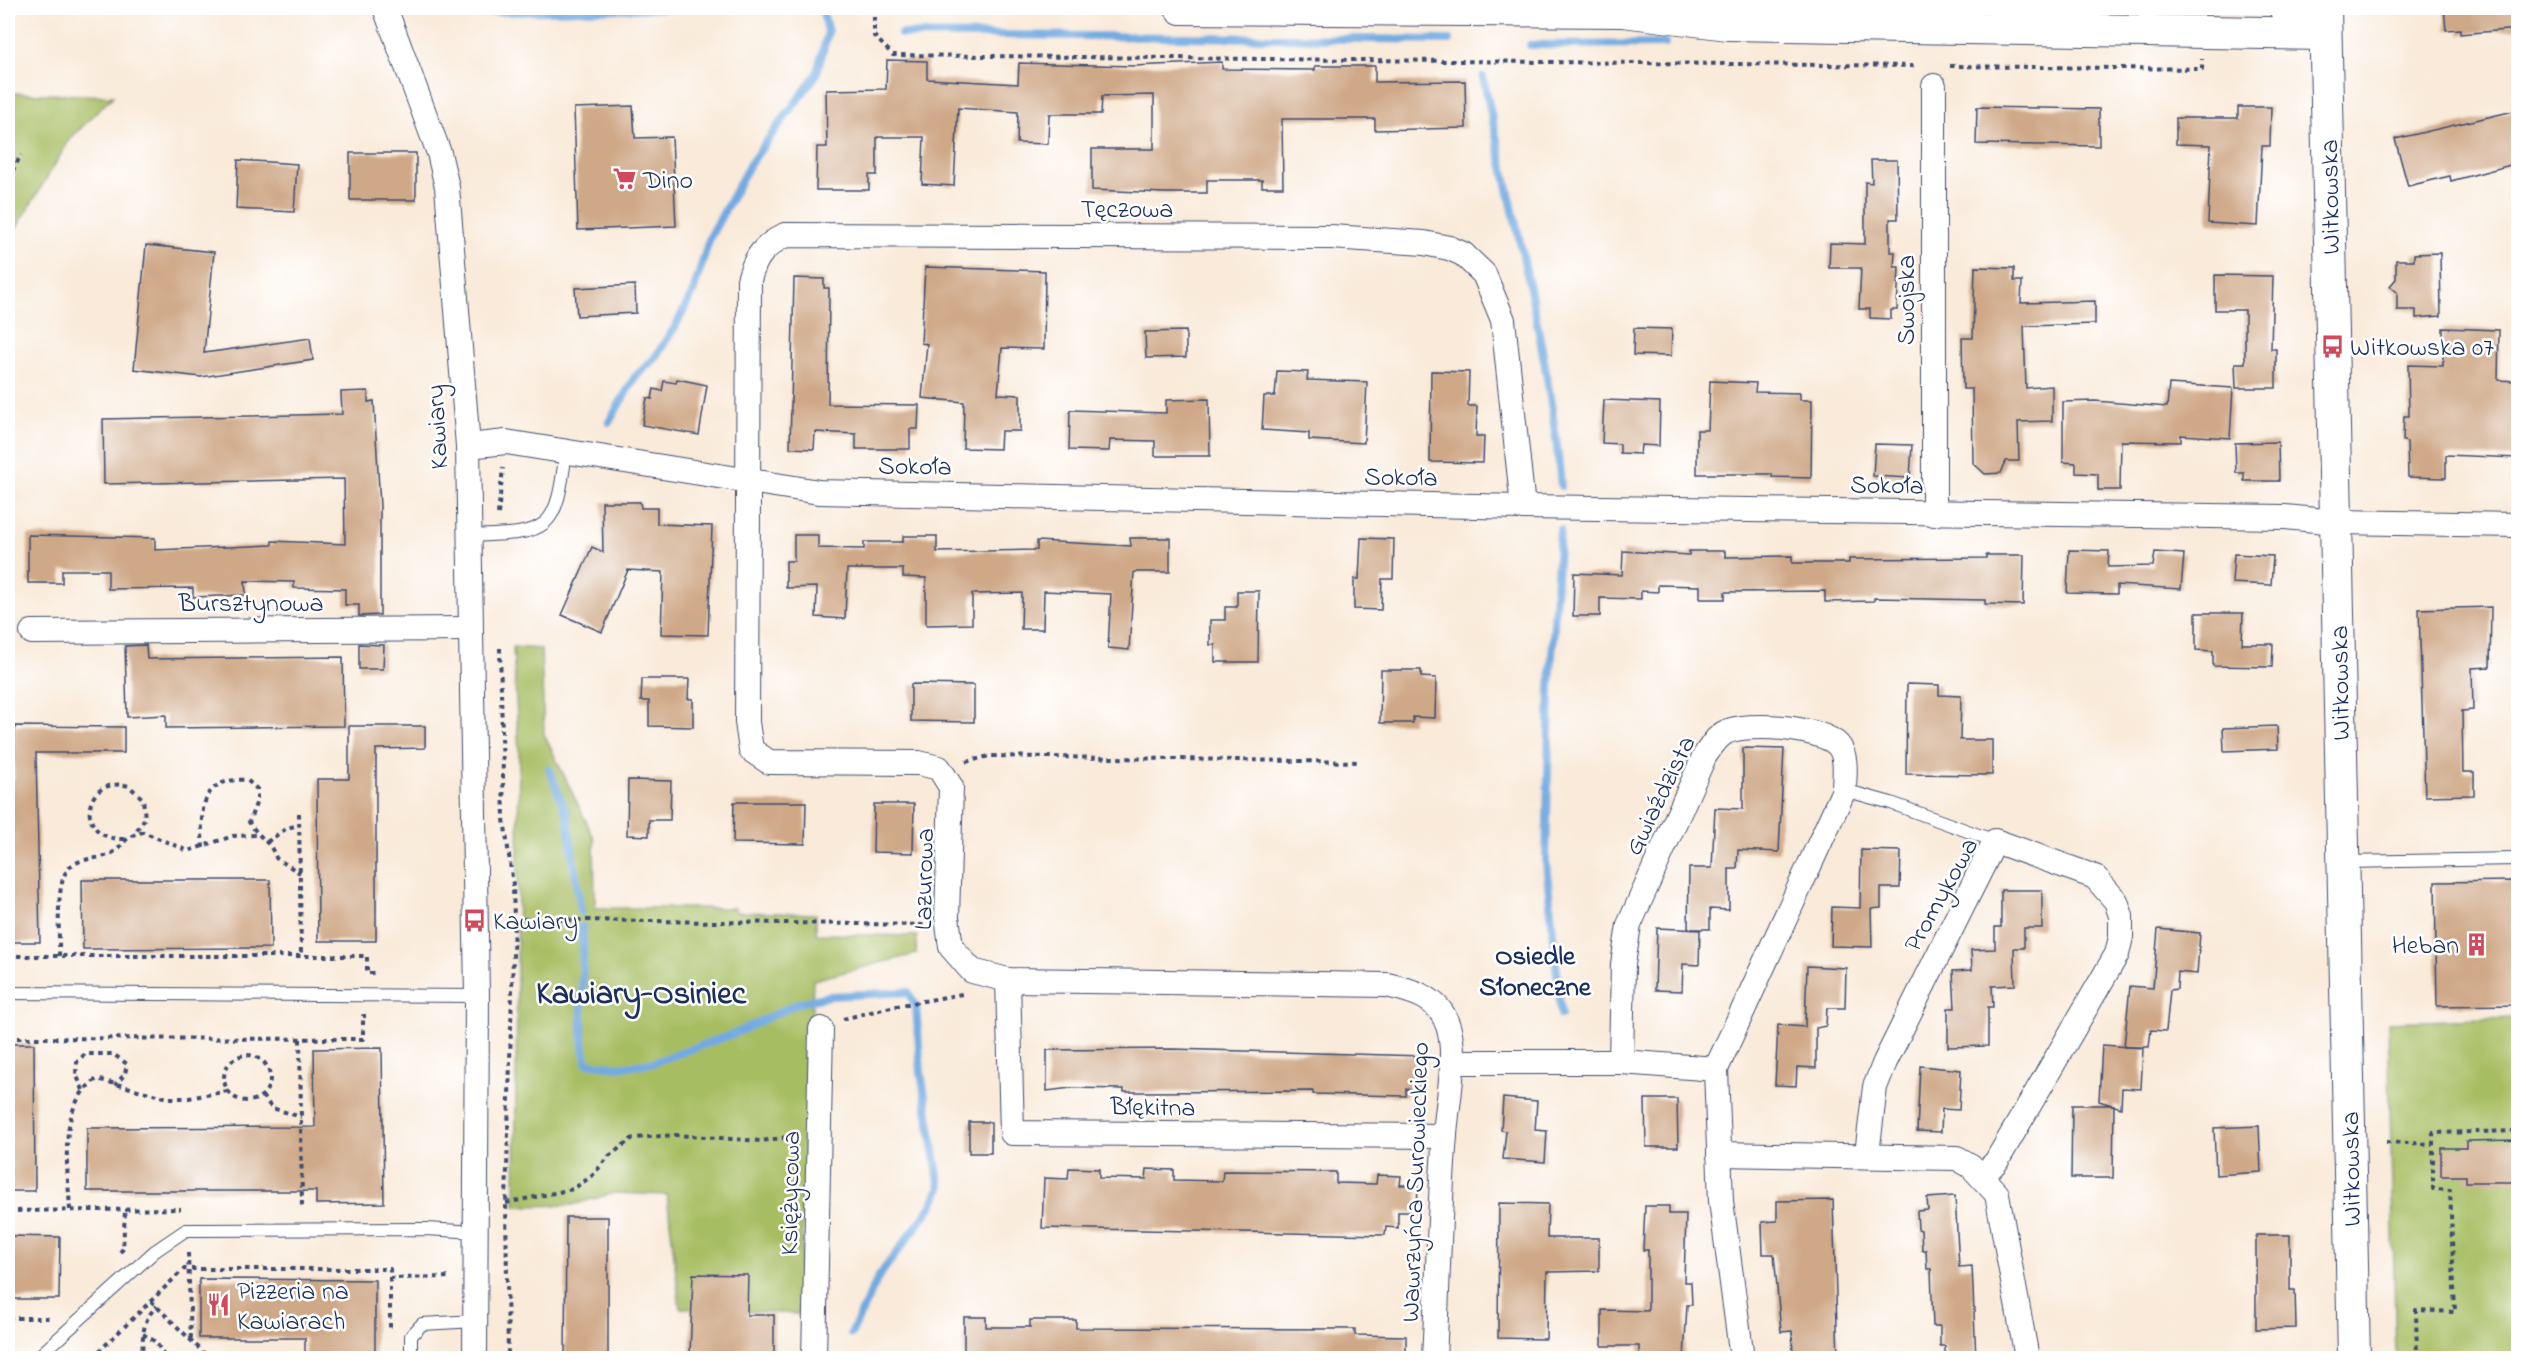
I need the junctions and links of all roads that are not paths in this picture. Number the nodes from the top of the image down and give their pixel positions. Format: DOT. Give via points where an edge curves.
graph roads {
  1 [pos="385,8"];
  2 [pos="1181,8"];
  3 [pos="1653,8"];
  4 [pos="2284,8"];
  5 [pos="1623,11"];
  6 [pos="2325,17"];
  7 [pos="1934,73"];
  8 [pos="468,446"];
  9 [pos="566,450"];
  10 [pos="749,482"];
  11 [pos="1523,507"];
  12 [pos="1934,514"];
  13 [pos="2336,522"];
  14 [pos="2518,525"];
  15 [pos="468,536"];
  16 [pos="470,628"];
  17 [pos="32,632"];
  18 [pos="1844,790"];
  19 [pos="1995,842"];
  20 [pos="2518,859"];
  21 [pos="2343,862"];
  22 [pos="1008,980"];
  23 [pos="8,993"];
  24 [pos="477,996"];
  25 [pos="1440,1009"];
  26 [pos="821,1029"];
  27 [pos="1451,1062"];
  28 [pos="1621,1062"];
  29 [pos="1716,1068"];
  30 [pos="1445,1136"];
  31 [pos="1719,1154"];
  32 [pos="1867,1154"];
  33 [pos="1982,1176"];
  34 [pos="477,1232"];
  35 [pos="476,1321"];
  36 [pos="38,1359"];
  37 [pos="411,1359"];
  38 [pos="475,1359"];
  39 [pos="814,1359"];
  40 [pos="1434,1359"];
  41 [pos="1742,1359"];
  42 [pos="2027,1359"];
  43 [pos="2354,1359"];
  1 -- 8 [label="street, Kawiary" via="439,153 447,187"];
  2 -- 5 [label="street"];
  3 -- 5 [label="street"];
  4 -- 6 [label="street"];
  5 -- 6 [label="street" via="1728,24 2203,31"];
  6 -- 13 [label="street, Witkowska"];
  7 -- 12 [label="street, Swojska"];
  8 -- 9 [label="street, Sokoła" via="506,442"];
  8 -- 15 [label="street, Kawiary"];
  9 -- 10 [label="street, Sokoła"];
  9 -- 15 [label="lane" via="560,496 551,517 536,530 520,534"];
  10 -- 11 [label="street, Sokoła" via="819,492"];
  10 -- 11 [label="street, Tęczowa" via="749,280 753,263 764,248 785,235 1331,237 1449,248 1463,254 1484,274 1503,320"];
  10 -- 22 [label="street, Lazurowa" via="747,722 751,750 769,762 919,763 939,768 951,787 951,946 972,971"];
  11 -- 12 [label="street, Sokoła"];
  12 -- 13 [label="street, Sokoła" via="2300,518"];
  13 -- 14 [label="street, Sokoła"];
  13 -- 21 [label="street, Witkowska"];
  15 -- 16 [label="street, Kawiary"];
  16 -- 17 [label="street, Bursztynowa"];
  16 -- 24 [label="street, Kawiary"];
  18 -- 19 [label="lane" via="1892,803"];
  18 -- 28 [label="street, Gwiaździsta" via="1845,764 1839,746 1822,734 1807,729 1743,728 1724,733 1714,743 1696,773 1629,925 1623,964"];
  18 -- 29 [label="street, Gwiaździsta"];
  19 -- 32 [label="street, Promykowa" via="1881,1070 1875,1087"];
  19 -- 33 [label="street, Promykowa" via="2095,877 2115,901 2121,916 2121,937 2117,954 1996,1162"];
  20 -- 21 [label="lane"];
  21 -- 43 [label="street, Witkowska"];
  22 -- 25 [label="street, Lazurowa" via="1387,985 1425,996"];
  22 -- 30 [label="street, Błękitna" via="1012,1133"];
  23 -- 24 [label="lane"];
  24 -- 34 [label="street, Kawiary"];
  25 -- 27 [label="street, Wawrzyńca Surowieckiego" via="1448,1026"];
  26 -- 39 [label="street, Księżycowa"];
  27 -- 28 [label="street"];
  27 -- 30 [label="street, Wawrzyńca Surowieckiego"];
  28 -- 29 [label="street"];
  29 -- 31 [label="street, Gwiaździsta"];
  30 -- 40 [label="street, Wawrzyńca Surowieckiego"];
  31 -- 32 [label="street"];
  31 -- 41 [label="street, Gwiaździsta"];
  32 -- 33 [label="street" via="1957,1158"];
  33 -- 42 [label="street" via="1997,1194"];
  34 -- 35 [label="street, Kawiary"];
  34 -- 36 [label="lane" via="186,1230 154,1251"];
  35 -- 37 [label="lane" via="422,1324 411,1336"];
  35 -- 38 [label="street, Kawiary"];
}
